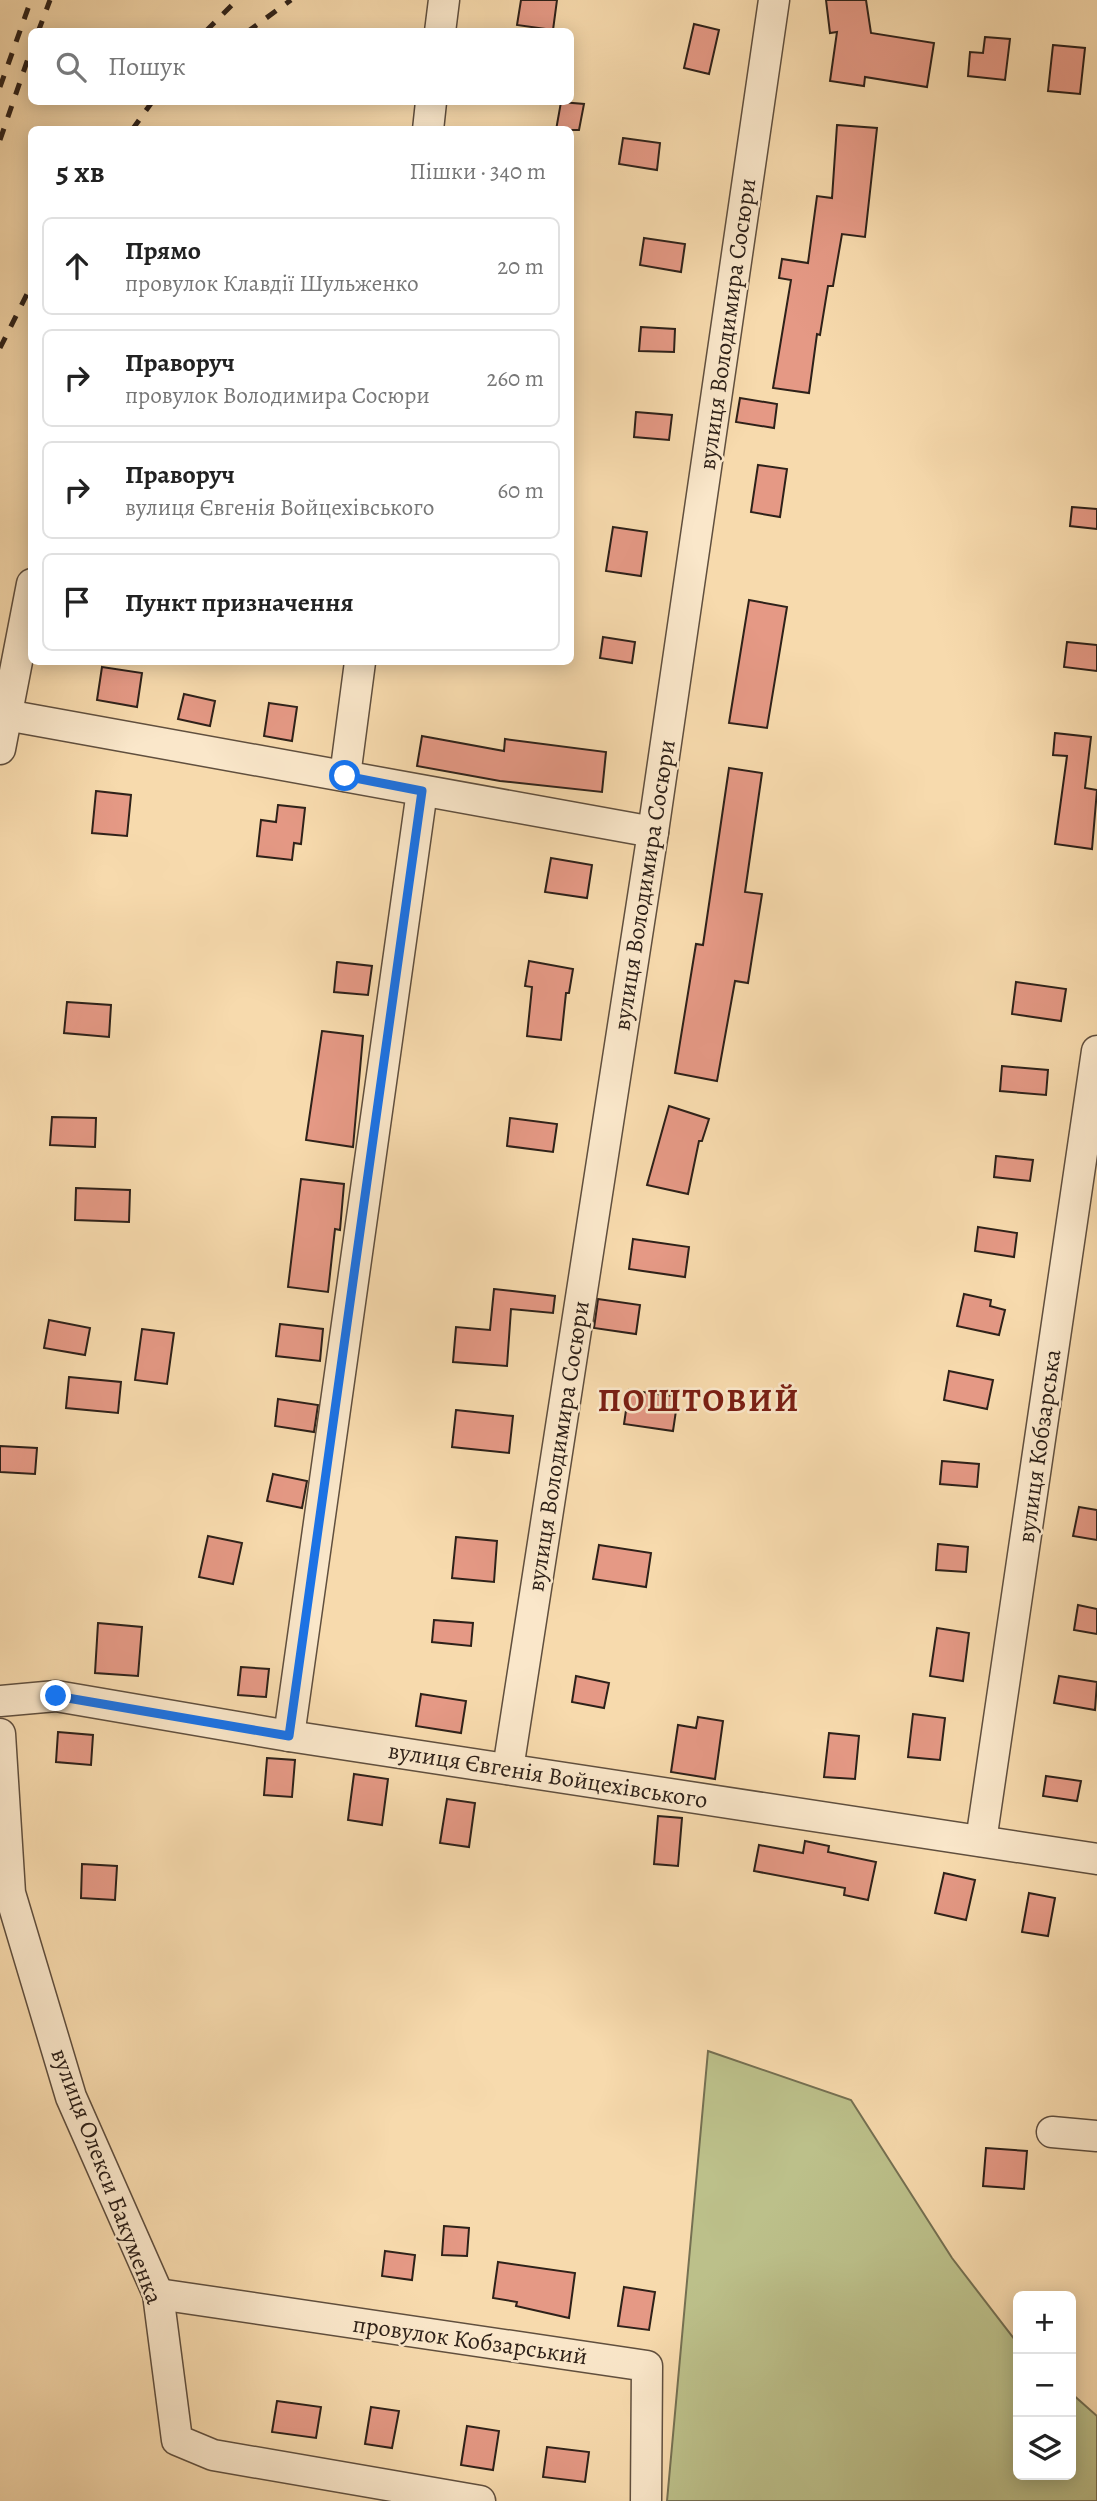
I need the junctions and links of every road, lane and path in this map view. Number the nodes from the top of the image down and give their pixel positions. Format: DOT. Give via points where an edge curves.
graph roads {
  1 [pos="444,0"];
  2 [pos="774,0"];
  3 [pos="440,28"];
  4 [pos="431,105"];
  5 [pos="428,126"];
  6 [pos="28,604"];
  7 [pos="360,665"];
  8 [pos="6,715"];
  9 [pos="0,749"];
  10 [pos="345,776"];
  11 [pos="422,791"];
  12 [pos="653,832"];
  13 [pos="1097,1051"];
  14 [pos="0,1701"];
  15 [pos="0,1734"];
  16 [pos="289,1736"];
  17 [pos="508,1769"];
  18 [pos="981,1841"];
  19 [pos="1097,1859"];
  20 [pos="1052,2132"];
  21 [pos="1097,2136"];
  22 [pos="158,2294"];
  23 [pos="412,2495"];
  24 [pos="480,2501"];
  25 [pos="646,2501"];
  1 -- 3 [label="street"];
  2 -- 12 [label="street, вулиця Володимира Сосюри"];
  4 -- 5 [label="street"];
  6 -- 8 [label="street"];
  7 -- 10 [label="street"];
  8 -- 9 [label="street"];
  8 -- 10 [label="street"];
  10 -- 11 [label="street"];
  11 -- 12 [label="street"];
  11 -- 16 [label="street"];
  12 -- 17 [label="street, вулиця Володимира Сосюри"];
  13 -- 18 [label="street, вулиця Кобзарська"];
  14 -- 16 [label="street, вулиця Євгенія Войцехівського" via="56,1696"];
  15 -- 22 [label="street, вулиця Олекси Бакуменка" via="10,1893 71,2096"];
  16 -- 17 [label="street, вулиця Євгенія Войцехівського"];
  17 -- 18 [label="street, вулиця Євгенія Войцехівського"];
  18 -- 19 [label="street, вулиця Євгенія Войцехівського"];
  20 -- 21 [label="street"];
  22 -- 23 [label="street, вулиця Олекси Бакуменка" via="177,2440 213,2455"];
  22 -- 25 [label="street, провулок Кобзарський" via="647,2366"];
  23 -- 24 [label="street, вулиця Олекси Бакуменка"];
}
